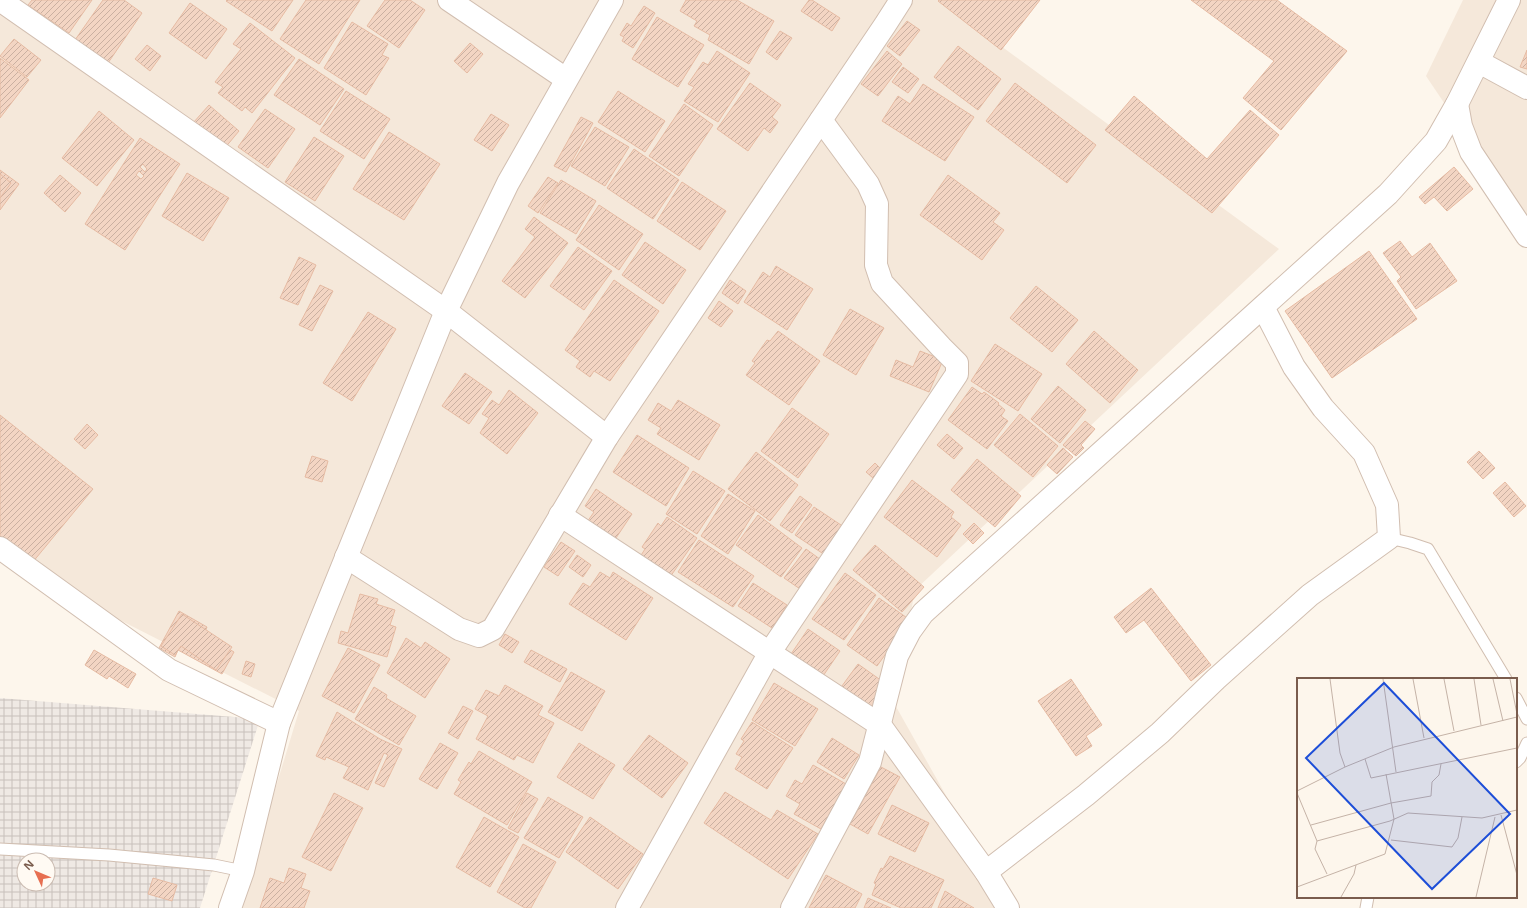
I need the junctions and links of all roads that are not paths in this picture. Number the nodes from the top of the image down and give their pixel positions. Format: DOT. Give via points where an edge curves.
graph roads {
  1 [pos="0,0"];
  2 [pos="449,0"];
  3 [pos="612,0"];
  4 [pos="900,0"];
  5 [pos="1509,0"];
  6 [pos="1479,62"];
  7 [pos="566,79"];
  8 [pos="1527,88"];
  9 [pos="1457,104"];
  10 [pos="821,120"];
  11 [pos="1527,236"];
  12 [pos="1263,307"];
  13 [pos="446,311"];
  14 [pos="607,437"];
  15 [pos="560,515"];
  16 [pos="1389,538"];
  17 [pos="0,548"];
  18 [pos="346,557"];
  19 [pos="770,652"];
  20 [pos="1505,678"];
  21 [pos="1517,700"];
  22 [pos="1527,719"];
  23 [pos="279,723"];
  24 [pos="880,725"];
  25 [pos="1527,743"];
  26 [pos="1517,761"];
  27 [pos="0,849"];
  28 [pos="243,871"];
  29 [pos="986,872"];
  30 [pos="1368,898"];
  31 [pos="230,908"];
  32 [pos="627,908"];
  33 [pos="792,908"];
  34 [pos="1008,908"];
  35 [pos="1366,908"];
  1 -- 13 [label="street"];
  2 -- 7 [label="street"];
  3 -- 7 [label="street"];
  4 -- 10 [label="street"];
  5 -- 6 [label="street"];
  6 -- 8 [label="street"];
  6 -- 9 [label="street"];
  7 -- 13 [label="street" via="508,183"];
  9 -- 11 [label="street" via="1461,126 1471,152"];
  9 -- 12 [label="street" via="1436,141 1388,194"];
  10 -- 14 [label="street"];
  10 -- 19 [label="street" via="868,184 877,204 876,265 882,283 957,363 957,374"];
  12 -- 16 [label="street" via="1294,368 1323,408 1364,452 1387,505"];
  12 -- 24 [label="street" via="922,613 897,656"];
  13 -- 14 [label="street"];
  13 -- 18 [label="street"];
  14 -- 15 [label="street"];
  15 -- 18 [label="street" via="494,629 479,636 459,629"];
  15 -- 19 [label="street"];
  16 -- 20 [label="lane" via="1428,550"];
  16 -- 29 [label="street" via="1310,595 1160,733"];
  17 -- 23 [label="street" via="169,670"];
  18 -- 23 [label="street"];
  19 -- 24 [label="street"];
  19 -- 32 [label="street"];
  21 -- 22 [label="lane"];
  23 -- 28 [label="street"];
  24 -- 29 [label="street"];
  24 -- 33 [label="street" via="870,762"];
  25 -- 26 [label="lane"];
  27 -- 28 [label="lane" via="109,855 214,865"];
  28 -- 31 [label="street"];
  29 -- 34 [label="street"];
  30 -- 35 [label="lane"];
}
